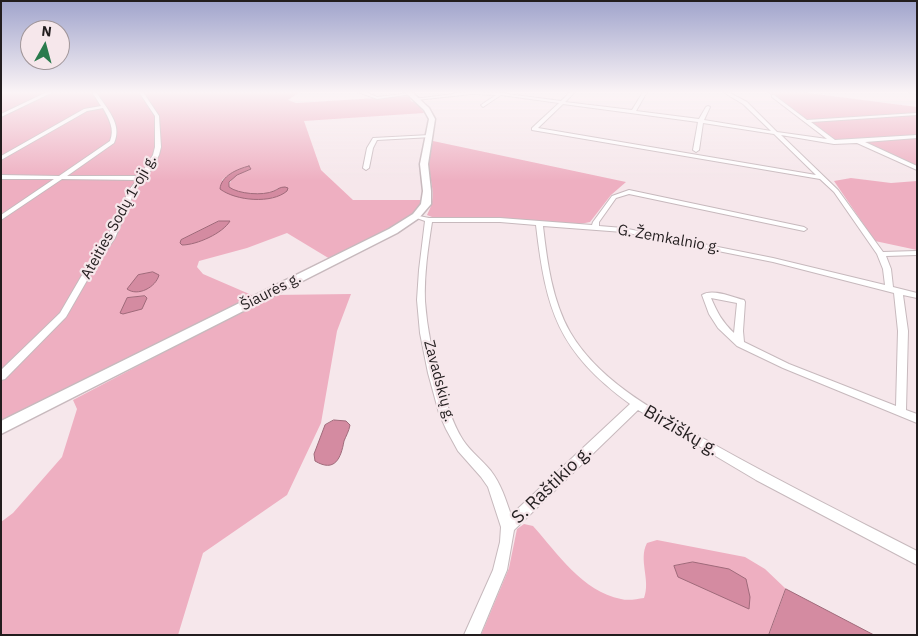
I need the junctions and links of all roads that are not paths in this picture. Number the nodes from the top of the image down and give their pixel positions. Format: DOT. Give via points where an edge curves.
graph roads {
  1 [pos="701,121"];
  2 [pos="65,122"];
  3 [pos="111,122"];
  4 [pos="157,122"];
  5 [pos="432,122"];
  6 [pos="542,122"];
  7 [pos="706,122"];
  8 [pos="763,122"];
  9 [pos="807,122"];
  10 [pos="534,129"];
  11 [pos="774,132"];
  12 [pos="430,136"];
  13 [pos="917,136"];
  14 [pos="858,141"];
  15 [pos="834,142"];
  16 [pos="696,150"];
  17 [pos="1,158"];
  18 [pos="915,166"];
  19 [pos="366,168"];
  20 [pos="1,177"];
  21 [pos="61,177"];
  22 [pos="820,177"];
  23 [pos="141,178"];
  24 [pos="1,218"];
  25 [pos="422,218"];
  26 [pos="539,223"];
  27 [pos="595,227"];
  28 [pos="804,229"];
  29 [pos="917,253"];
  30 [pos="881,254"];
  31 [pos="894,290"];
  32 [pos="917,296"];
  33 [pos="740,344"];
  34 [pos="1,376"];
  35 [pos="636,405"];
  36 [pos="901,413"];
  37 [pos="917,419"];
  38 [pos="1,428"];
  39 [pos="508,527"];
  40 [pos="917,558"];
  41 [pos="472,635"];
  1 -- 16 [label="street"];
  2 -- 17 [label="street"];
  3 -- 21 [label="street" via="112,142"];
  4 -- 23 [label="street, Ateities Sodų 1-oji g." via="158,147 152,164"];
  5 -- 12 [label="main road"];
  6 -- 10 [label="street"];
  7 -- 11 [label="street"];
  8 -- 11 [label="street"];
  9 -- 15 [label="street"];
  10 -- 22 [label="street"];
  11 -- 15 [label="street"];
  11 -- 22 [label="street"];
  12 -- 19 [label="street" via="376,139 370,148"];
  12 -- 25 [label="main road" via="424,164 427,199"];
  13 -- 14 [label="street"];
  14 -- 15 [label="street"];
  14 -- 18 [label="street"];
  20 -- 21 [label="street"];
  21 -- 23 [label="street"];
  21 -- 24 [label="street"];
  22 -- 30 [label="street" via="836,191"];
  23 -- 34 [label="street, Ateities Sodų 1-oji g." via="132,190 111,238 63,315"];
  25 -- 26 [label="street, G. Žemkalnio g."];
  25 -- 38 [label="main road, Šiaurės g."];
  25 -- 39 [label="street, Zavadskių g." via="421,302 435,378 449,424 459,443 489,478"];
  26 -- 27 [label="street, G. Žemkalnio g."];
  26 -- 35 [label="street, Biržiškų g." via="548,280 563,326 596,371"];
  27 -- 28 [label="street" via="614,197 629,192"];
  27 -- 31 [label="street, G. Žemkalnio g." via="691,242"];
  29 -- 30 [label="street"];
  30 -- 31 [label="street"];
  31 -- 32 [label="street, G. Žemkalnio g."];
  31 -- 36 [label="street" via="903,331"];
  33 -- 33 [label="street" via="741,302 706,295 722,326"];
  33 -- 36 [label="street"];
  35 -- 39 [label="street, S. Raštikio g."];
  35 -- 40 [label="street, Biržiškų g." via="756,474"];
  36 -- 37 [label="street"];
  39 -- 41 [label="street, S. Raštikio g." via="501,569"];
}
